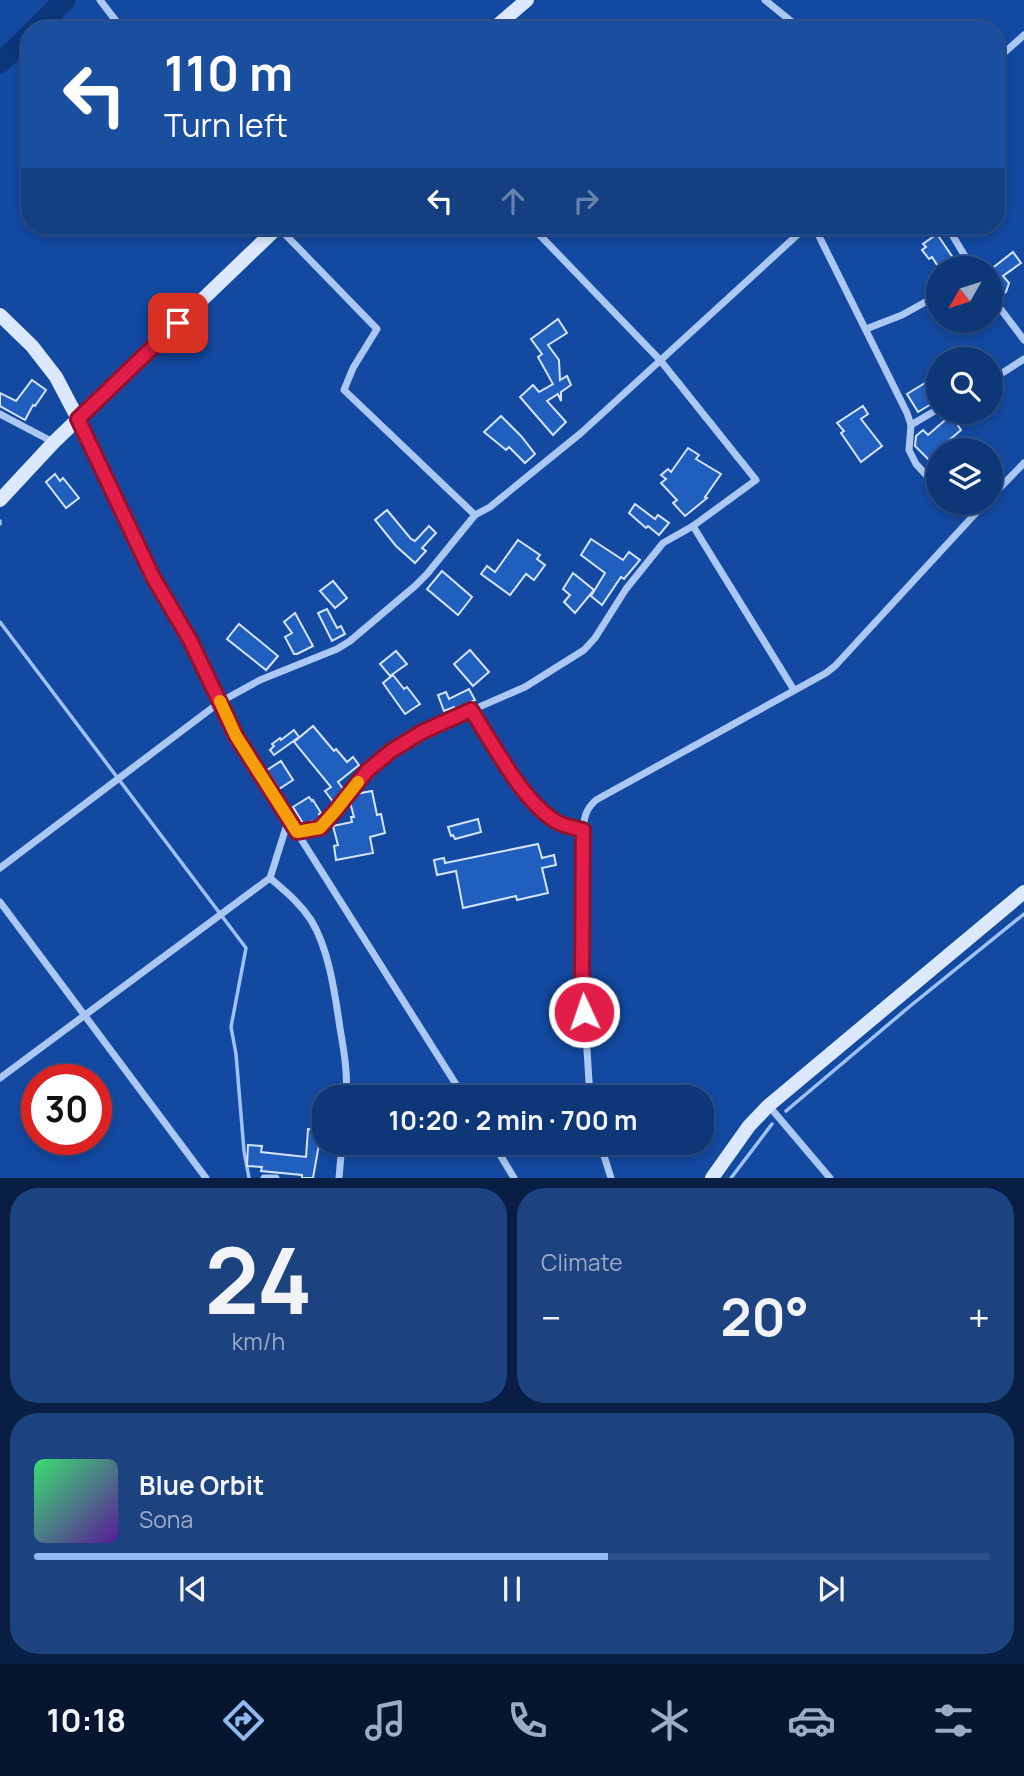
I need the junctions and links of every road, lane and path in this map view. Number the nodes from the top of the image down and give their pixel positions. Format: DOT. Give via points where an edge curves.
graph roads {
  1 [pos="100,0"];
  2 [pos="765,0"];
  3 [pos="519,3"];
  4 [pos="116,21"];
  5 [pos="501,21"];
  6 [pos="791,21"];
  7 [pos="1024,35"];
  8 [pos="1005,52"];
  9 [pos="269,235"];
  10 [pos="287,235"];
  11 [pos="540,235"];
  12 [pos="797,235"];
  13 [pos="819,235"];
  14 [pos="952,235"];
  15 [pos="965,256"];
  16 [pos="926,302"];
  17 [pos="1003,312"];
  18 [pos="0,315"];
  19 [pos="866,329"];
  20 [pos="1024,340"];
  21 [pos="1024,359"];
  22 [pos="660,360"];
  23 [pos="1003,373"];
  24 [pos="0,414"];
  25 [pos="926,416"];
  26 [pos="78,419"];
  27 [pos="911,425"];
  28 [pos="54,442"];
  29 [pos="1024,463"];
  30 [pos="926,475"];
  31 [pos="1003,485"];
  32 [pos="0,500"];
  33 [pos="475,515"];
  34 [pos="974,515"];
  35 [pos="693,526"];
  36 [pos="794,690"];
  37 [pos="220,702"];
  38 [pos="471,710"];
  39 [pos="289,818"];
  40 [pos="583,830"];
  41 [pos="297,832"];
  42 [pos="0,868"];
  43 [pos="270,878"];
  44 [pos="1024,892"];
  45 [pos="0,902"];
  46 [pos="85,1016"];
  47 [pos="0,1078"];
  48 [pos="346,1085"];
  49 [pos="456,1085"];
  50 [pos="589,1085"];
  51 [pos="768,1106"];
  52 [pos="341,1155"];
  53 [pos="500,1155"];
  54 [pos="604,1155"];
  55 [pos="206,1178"];
  56 [pos="264,1178"];
  57 [pos="276,1178"];
  58 [pos="339,1178"];
  59 [pos="514,1178"];
  60 [pos="611,1178"];
  61 [pos="712,1178"];
  62 [pos="830,1178"];
  1 -- 4 [label="street"];
  2 -- 6 [label="street"];
  3 -- 5 [label="main road"];
  7 -- 8 [label="street"];
  9 -- 26 [label="main road"];
  10 -- 33 [label="street" via="377,329 344,390"];
  11 -- 22 [label="street"];
  12 -- 22 [label="street"];
  13 -- 19 [label="street"];
  14 -- 15 [label="street"];
  16 -- 19 [label="street"];
  17 -- 20 [label="street"];
  18 -- 26 [label="main road" via="56,377"];
  19 -- 27 [label="street"];
  21 -- 23 [label="street"];
  22 -- 33 [label="street" via="581,433"];
  22 -- 35 [label="street" via="756,480"];
  24 -- 28 [label="street"];
  25 -- 27 [label="street"];
  26 -- 28 [label="main road"];
  26 -- 37 [label="street" via="153,577"];
  27 -- 30 [label="street" via="909,450"];
  28 -- 32 [label="main road"];
  29 -- 31 [label="street"];
  33 -- 37 [label="street" via="427,574 350,641"];
  34 -- 36 [label="street" via="835,666"];
  35 -- 36 [label="street"];
  35 -- 38 [label="street" via="663,543 584,650 525,687"];
  36 -- 40 [label="street" via="596,800 588,807"];
  37 -- 39 [label="street" via="236,736"];
  37 -- 42 [label="street"];
  38 -- 40 [label="street" via="526,794 559,823"];
  38 -- 41 [label="street" via="391,751 367,771 320,828"];
  39 -- 41 [label="street"];
  39 -- 43 [label="street"];
  40 -- 50 [label="street" via="582,971"];
  41 -- 49 [label="street"];
  43 -- 46 [label="street"];
  43 -- 48 [label="street" via="296,900 318,932 334,986"];
  44 -- 51 [label="main road"];
  45 -- 46 [label="street"];
  46 -- 47 [label="street"];
  46 -- 55 [label="street"];
  51 -- 61 [label="main road"];
  51 -- 62 [label="street"];
  52 -- 58 [label="street"];
  53 -- 59 [label="street"];
  54 -- 60 [label="street"];
  56 -- 57 [label="street"];
}
